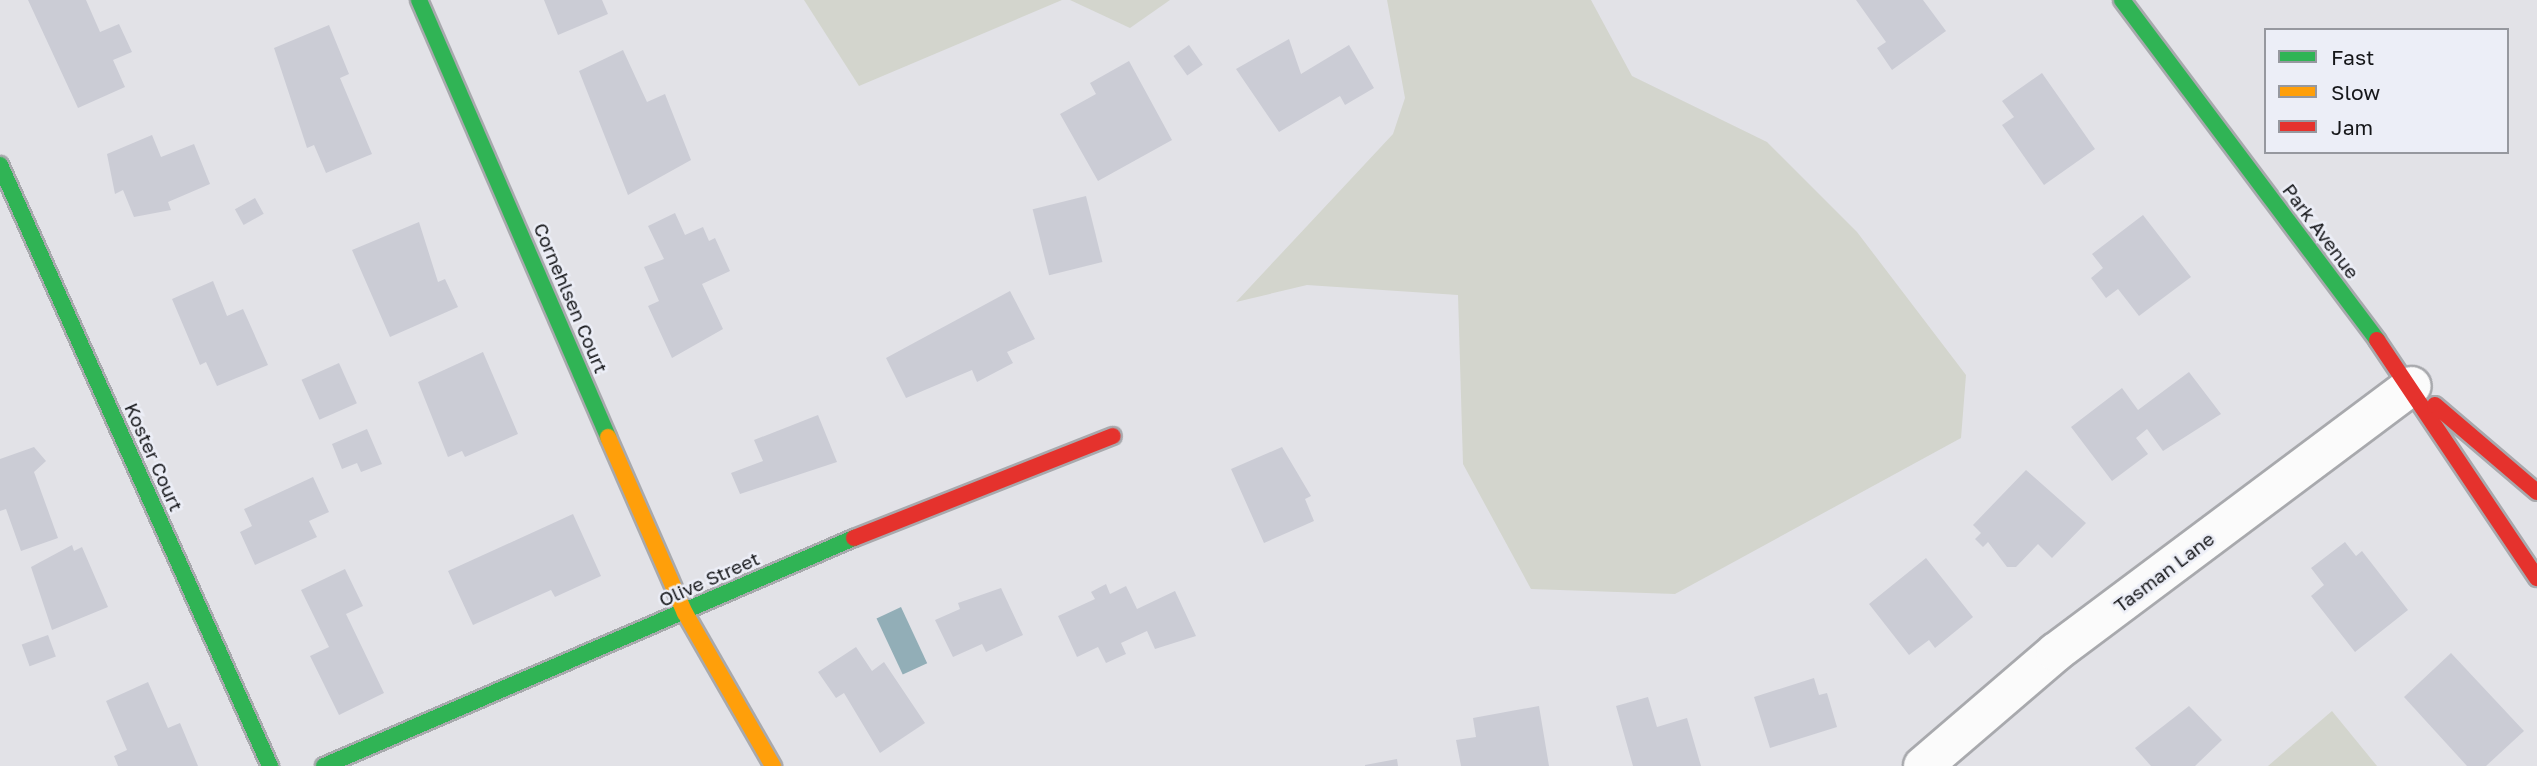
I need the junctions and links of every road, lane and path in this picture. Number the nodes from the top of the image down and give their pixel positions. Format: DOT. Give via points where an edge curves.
graph roads {
  1 [pos="419,0"];
  2 [pos="2122,0"];
  3 [pos="0,165"];
  4 [pos="2412,386"];
  5 [pos="1114,436"];
  6 [pos="2537,492"];
  7 [pos="2537,578"];
  8 [pos="685,613"];
  9 [pos="270,766"];
  10 [pos="324,766"];
  11 [pos="773,766"];
  12 [pos="1923,766"];
  1 -- 8 [label="street, Cornehlsen Court"];
  2 -- 4 [label="street, Park Avenue"];
  3 -- 9 [label="street, Koster Court"];
  4 -- 6 [label="street, Park Avenue"];
  4 -- 7 [label="street, Park Avenue" via="2484,507"];
  4 -- 12 [label="street, Tasman Lane" via="2056,652"];
  5 -- 8 [label="street, Olive Street"];
  8 -- 10 [label="street, Olive Street"];
  8 -- 11 [label="street, Cornehlsen Court"];
}
